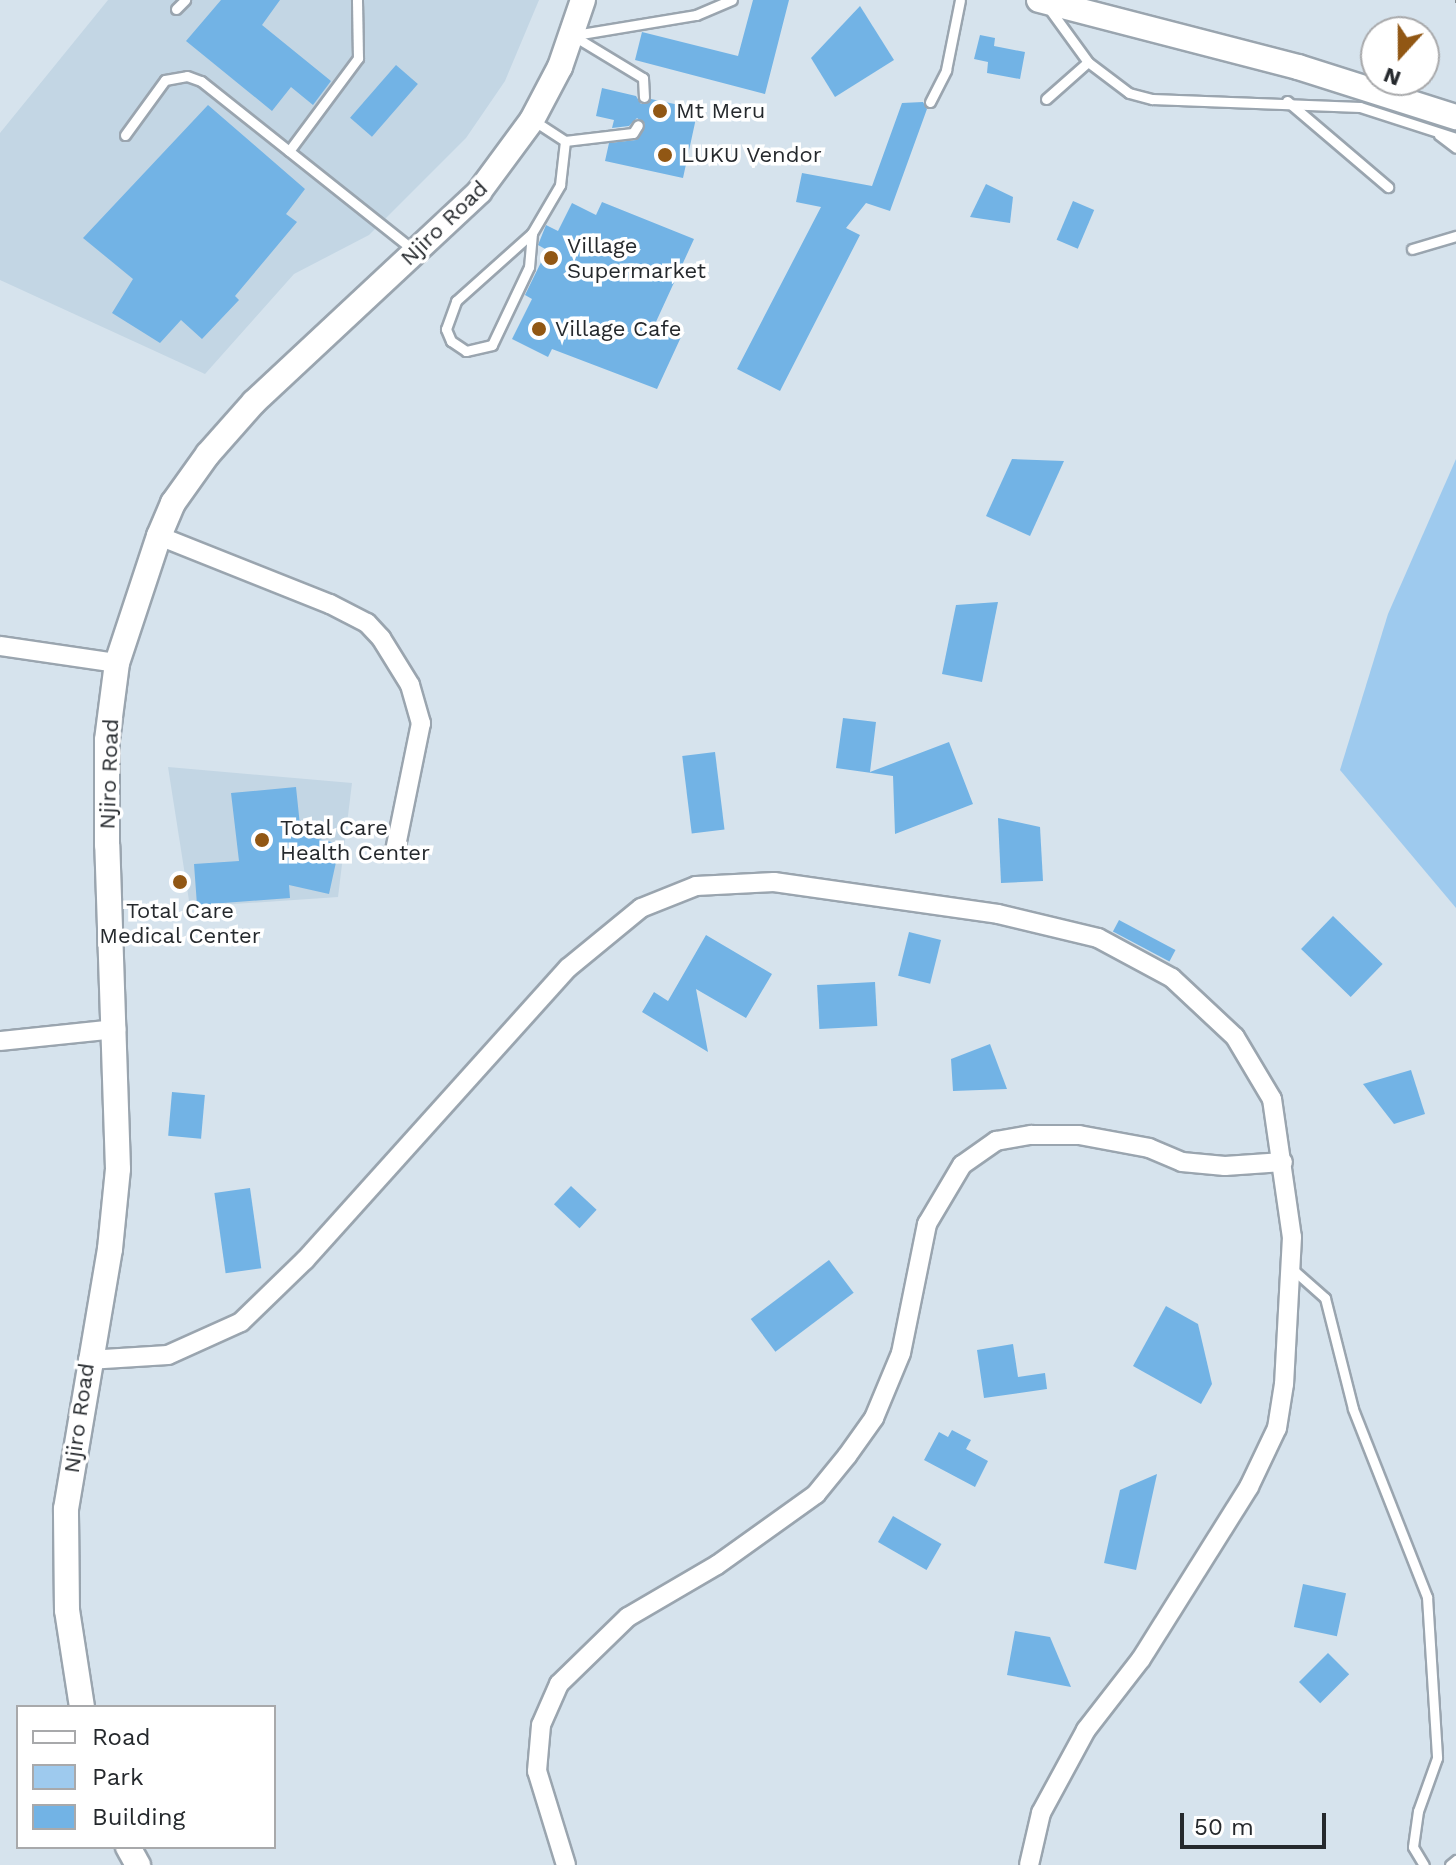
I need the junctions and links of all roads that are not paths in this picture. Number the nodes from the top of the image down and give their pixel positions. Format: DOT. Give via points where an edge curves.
graph roads {
  1 [pos="185,0"];
  2 [pos="357,0"];
  3 [pos="583,0"];
  4 [pos="732,0"];
  5 [pos="960,0"];
  6 [pos="1042,0"];
  7 [pos="176,9"];
  8 [pos="572,35"];
  9 [pos="1088,62"];
  10 [pos="644,97"];
  11 [pos="1046,99"];
  12 [pos="1287,101"];
  13 [pos="930,102"];
  14 [pos="1456,117"];
  15 [pos="532,120"];
  16 [pos="638,125"];
  17 [pos="1433,131"];
  18 [pos="125,135"];
  19 [pos="1456,138"];
  20 [pos="565,141"];
  21 [pos="1456,148"];
  22 [pos="289,151"];
  23 [pos="1388,187"];
  24 [pos="532,233"];
  25 [pos="1456,236"];
  26 [pos="1412,249"];
  27 [pos="415,251"];
  28 [pos="159,536"];
  29 [pos="0,646"];
  30 [pos="117,663"];
  31 [pos="395,851"];
  32 [pos="116,1029"];
  33 [pos="0,1041"];
  34 [pos="1283,1162"];
  35 [pos="1290,1267"];
  36 [pos="88,1360"];
  37 [pos="82,1705"];
  38 [pos="1456,1860"];
  39 [pos="566,1865"];
  40 [pos="1029,1865"];
  41 [pos="1424,1865"];
  42 [pos="1450,1865"];
  1 -- 7 [label="lane"];
  2 -- 22 [label="lane" via="358,58"];
  3 -- 8 [label="street, Njiro Road"];
  4 -- 8 [label="lane" via="696,15"];
  5 -- 13 [label="lane" via="946,70"];
  6 -- 9 [label="lane"];
  6 -- 14 [label="street" via="1298,67"];
  8 -- 10 [label="lane" via="643,78"];
  8 -- 15 [label="street, Njiro Road"];
  9 -- 11 [label="lane"];
  9 -- 12 [label="lane" via="1114,85 1152,99"];
  12 -- 17 [label="lane" via="1360,107"];
  12 -- 23 [label="lane"];
  15 -- 20 [label="lane"];
  15 -- 27 [label="street, Njiro Road" via="479,192"];
  16 -- 20 [label="lane" via="633,133"];
  17 -- 19 [label="lane"];
  17 -- 21 [label="lane"];
  18 -- 22 [label="lane" via="165,80 187,76 201,81"];
  20 -- 24 [label="lane" via="560,185"];
  22 -- 27 [label="lane"];
  24 -- 24 [label="lane" via="456,301 446,329 451,341 466,351 492,345 529,267"];
  25 -- 26 [label="lane"];
  27 -- 28 [label="street, Njiro Road" via="254,402 173,503"];
  28 -- 30 [label="street, Njiro Road"];
  28 -- 31 [label="street" via="330,604 367,623 381,638 410,685 421,723"];
  29 -- 30 [label="street"];
  30 -- 32 [label="street, Njiro Road" via="107,740"];
  32 -- 33 [label="street"];
  32 -- 36 [label="street, Njiro Road" via="118,1169 110,1249"];
  34 -- 35 [label="street"];
  34 -- 36 [label="street" via="1272,1099 1235,1037 1172,978 1098,938 998,914 836,888 774,882 696,886 641,908 568,968 305,1260 241,1322 168,1355"];
  34 -- 39 [label="street" via="1182,1162 1149,1148 1079,1135 1031,1135 996,1141 962,1165 927,1224 901,1353 874,1418 847,1456 816,1494 717,1565 628,1617 559,1684 541,1725 537,1771"];
  35 -- 40 [label="street" via="1277,1428 1249,1487 1200,1567 1064,1769 1041,1813"];
  35 -- 41 [label="lane" via="1325,1298 1353,1409 1427,1597 1437,1758 1418,1811 1413,1847"];
  36 -- 37 [label="street, Njiro Road" via="66,1509 67,1610"];
  38 -- 42 [label="lane"];
}
